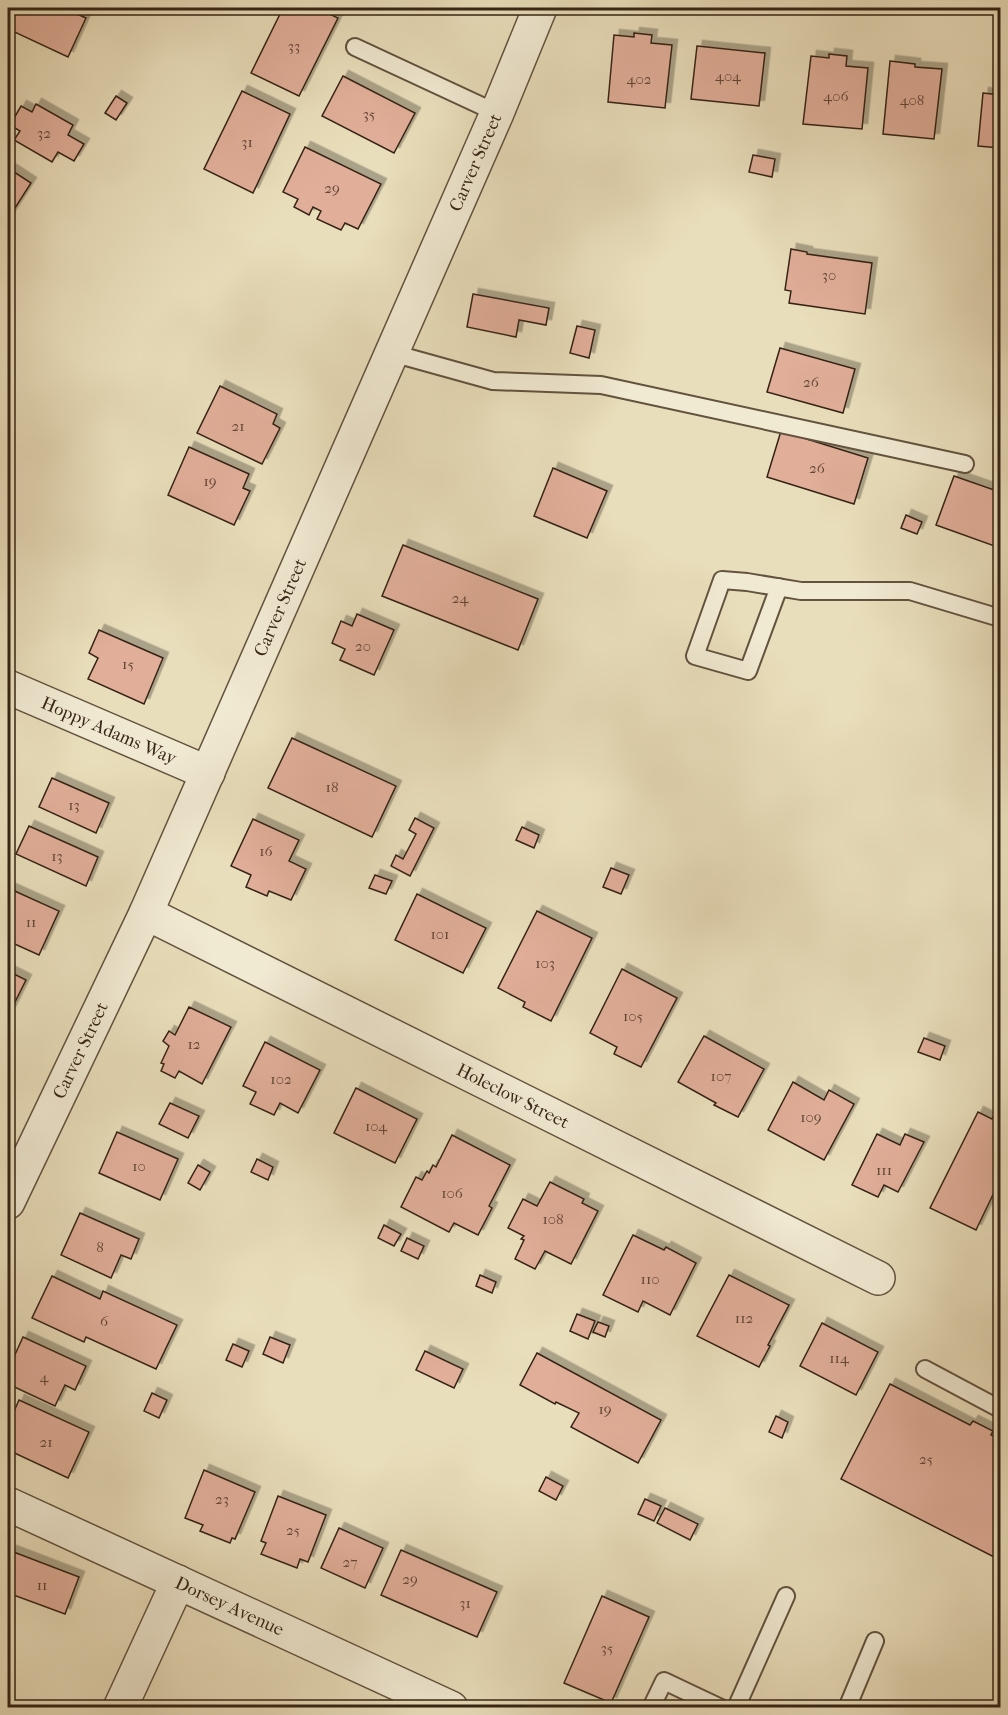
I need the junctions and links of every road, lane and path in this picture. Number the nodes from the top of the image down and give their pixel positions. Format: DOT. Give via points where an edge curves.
graph roads {
  1 [pos="540,8"];
  2 [pos="355,47"];
  3 [pos="497,113"];
  4 [pos="392,353"];
  5 [pos="964,464"];
  6 [pos="779,587"];
  7 [pos="1000,618"];
  8 [pos="8,687"];
  9 [pos="208,773"];
  10 [pos="146,913"];
  11 [pos="8,1202"];
  12 [pos="878,1278"];
  13 [pos="925,1369"];
  14 [pos="1000,1409"];
  15 [pos="8,1504"];
  16 [pos="178,1582"];
  17 [pos="786,1596"];
  18 [pos="875,1641"];
  19 [pos="120,1707"];
  20 [pos="451,1707"];
  21 [pos="651,1707"];
  22 [pos="721,1707"];
  23 [pos="736,1707"];
  24 [pos="847,1707"];
  1 -- 3 [label="street, Carver Street"];
  2 -- 3 [label="lane"];
  3 -- 4 [label="street, Carver Street"];
  4 -- 5 [label="lane" via="493,381 601,385"];
  4 -- 9 [label="street, Carver Street"];
  6 -- 6 [label="lane" via="722,580 695,656 748,671"];
  6 -- 7 [label="lane" via="801,591 910,591"];
  8 -- 9 [label="street, Hoppy Adams Way"];
  9 -- 10 [label="street, Carver Street"];
  10 -- 11 [label="street, Carver Street"];
  10 -- 12 [label="street, Holeclow Street"];
  13 -- 14 [label="lane"];
  15 -- 16 [label="street, Dorsey Avenue"];
  16 -- 19 [label="street"];
  16 -- 20 [label="street, Dorsey Avenue"];
  17 -- 23 [label="lane"];
  18 -- 24 [label="lane"];
  21 -- 22 [label="lane" via="664,1681"];
}
